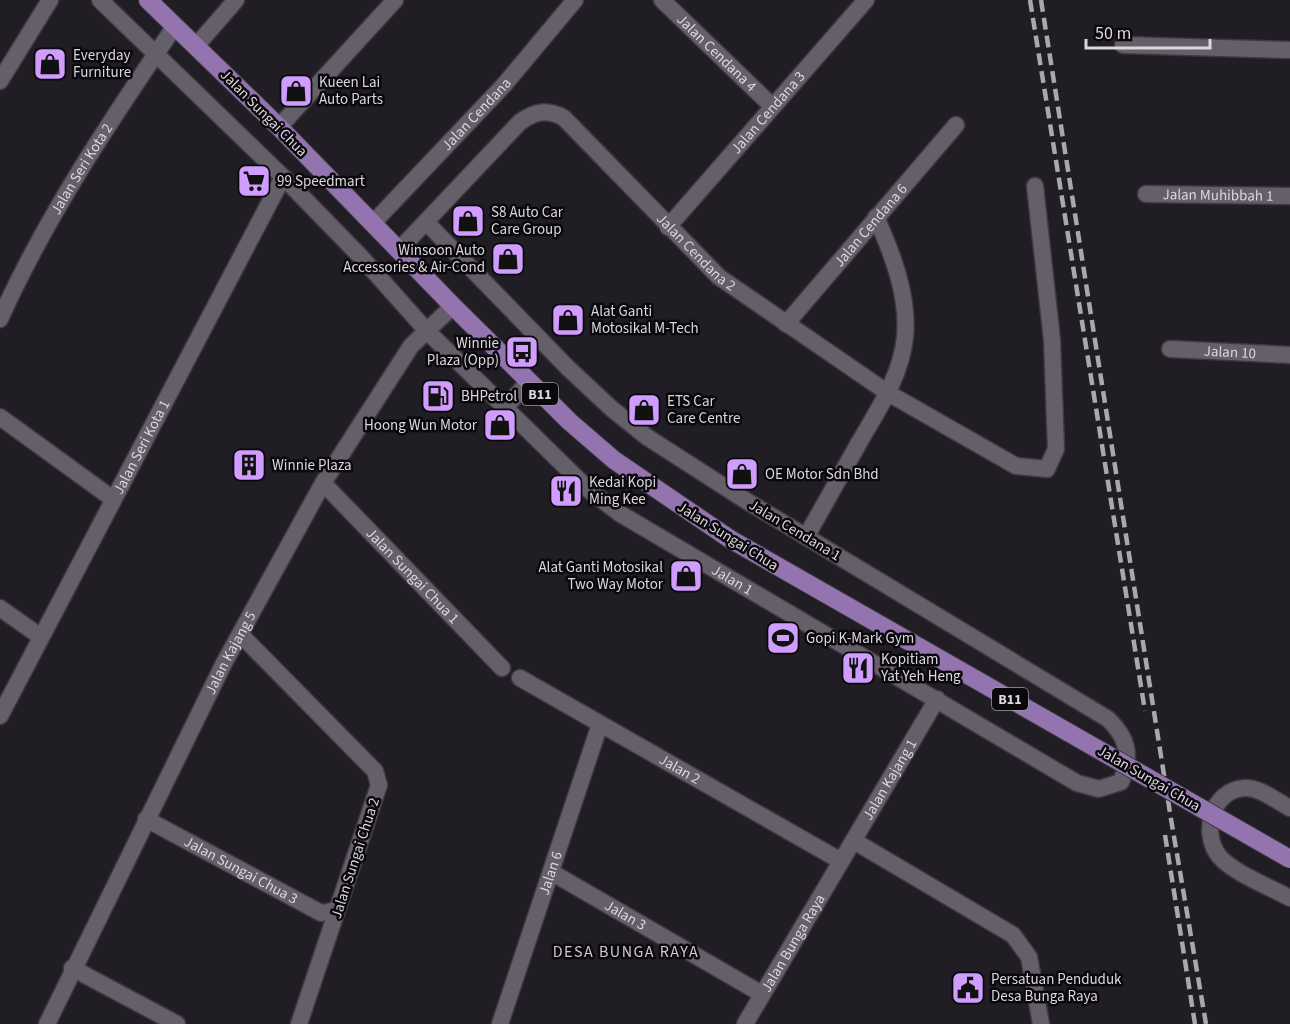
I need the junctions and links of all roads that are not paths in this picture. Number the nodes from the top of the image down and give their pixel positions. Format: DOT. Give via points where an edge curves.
graph roads {
  1 [pos="50,0"];
  2 [pos="100,0"];
  3 [pos="148,0"];
  4 [pos="236,0"];
  5 [pos="395,0"];
  6 [pos="575,0"];
  7 [pos="662,0"];
  8 [pos="866,0"];
  9 [pos="175,26"];
  10 [pos="1123,45"];
  11 [pos="196,46"];
  12 [pos="1290,50"];
  13 [pos="156,54"];
  14 [pos="0,81"];
  15 [pos="772,106"];
  16 [pos="956,125"];
  17 [pos="279,127"];
  18 [pos="283,177"];
  19 [pos="1035,186"];
  20 [pos="1146,194"];
  21 [pos="1290,196"];
  22 [pos="876,217"];
  23 [pos="426,222"];
  24 [pos="373,223"];
  25 [pos="668,227"];
  26 [pos="399,250"];
  27 [pos="453,306"];
  28 [pos="0,319"];
  29 [pos="786,324"];
  30 [pos="426,330"];
  31 [pos="1170,349"];
  32 [pos="1290,356"];
  33 [pos="528,382"];
  34 [pos="888,393"];
  35 [pos="505,408"];
  36 [pos="0,417"];
  37 [pos="323,483"];
  38 [pos="113,500"];
  39 [pos="806,537"];
  40 [pos="0,608"];
  41 [pos="240,634"];
  42 [pos="41,637"];
  43 [pos="502,668"];
  44 [pos="520,678"];
  45 [pos="937,699"];
  46 [pos="0,716"];
  47 [pos="600,724"];
  48 [pos="1077,783"];
  49 [pos="1290,808"];
  50 [pos="146,819"];
  51 [pos="854,841"];
  52 [pos="1290,859"];
  53 [pos="841,861"];
  54 [pos="551,872"];
  55 [pos="1290,898"];
  56 [pos="337,910"];
  57 [pos="72,968"];
  58 [pos="762,994"];
  59 [pos="47,1024"];
  60 [pos="177,1024"];
  61 [pos="299,1024"];
  62 [pos="501,1024"];
  63 [pos="745,1024"];
  64 [pos="1041,1024"];
  1 -- 14 [label="street"];
  2 -- 13 [label="street, Jalan 1"];
  3 -- 9 [label="main road, Jalan Sungai Chua / B11"];
  4 -- 11 [label="street"];
  5 -- 17 [label="street"];
  6 -- 24 [label="street, Jalan Cendana" via="504,85"];
  7 -- 15 [label="street, Jalan Cendana 4"];
  8 -- 15 [label="street, Jalan Cendana 3"];
  9 -- 11 [label="main road, Jalan Sungai Chua / B11"];
  9 -- 13 [label="street, Jalan Seri Kota 2"];
  10 -- 12 [label="street"];
  11 -- 17 [label="main road, Jalan Sungai Chua / B11"];
  13 -- 18 [label="street, Jalan 1"];
  13 -- 28 [label="street, Jalan Seri Kota 2" via="72,178"];
  15 -- 25 [label="street, Jalan Cendana 3"];
  16 -- 22 [label="street, Jalan Cendana 6"];
  17 -- 24 [label="main road, Jalan Sungai Chua / B11"];
  18 -- 30 [label="street, Jalan 1" via="362,257"];
  18 -- 38 [label="street, Jalan Seri Kota 1"];
  19 -- 34 [label="street, Jalan Cendana 2" via="1052,340 1056,449 1047,469 1016,466"];
  20 -- 21 [label="street, Jalan Muhibbah 1"];
  22 -- 29 [label="street, Jalan Cendana 6"];
  22 -- 34 [label="street" via="889,245 904,304 905,335 900,365"];
  23 -- 25 [label="street, Jalan Cendana 2" via="520,122 546,111 564,118"];
  23 -- 26 [label="street"];
  23 -- 39 [label="street, Jalan Cendana 1" via="612,409 685,462"];
  24 -- 26 [label="main road, Jalan Sungai Chua / B11"];
  25 -- 29 [label="street, Jalan Cendana 2" via="719,277"];
  26 -- 27 [label="main road, Jalan Sungai Chua / B11"];
  27 -- 30 [label="street, Jalan Kajang 5"];
  27 -- 33 [label="main road, Jalan Sungai Chua / B11"];
  29 -- 34 [label="street, Jalan Cendana 2"];
  30 -- 35 [label="street, Jalan 1"];
  30 -- 37 [label="street, Jalan Kajang 5" via="411,346"];
  31 -- 32 [label="street, Jalan 10"];
  33 -- 35 [label="street"];
  33 -- 52 [label="main road, Jalan Sungai Chua / B11, bridge" via="614,460 730,539"];
  34 -- 39 [label="street"];
  35 -- 45 [label="street, Jalan 1" via="589,490 619,513"];
  36 -- 38 [label="street"];
  37 -- 41 [label="street, Jalan Kajang 5"];
  37 -- 43 [label="street, Jalan Sungai Chua 1"];
  38 -- 42 [label="street, Jalan Seri Kota 1"];
  39 -- 48 [label="street, Jalan Cendana 1" via="1108,719 1126,742 1127,763 1121,782 1100,789"];
  40 -- 42 [label="street"];
  41 -- 50 [label="street, Jalan Kajang 5"];
  41 -- 56 [label="street, Jalan Sungai Chua 2" via="375,771 379,785"];
  42 -- 46 [label="street, Jalan Seri Kota 1"];
  44 -- 47 [label="street, Jalan 2"];
  45 -- 48 [label="street, Jalan 1"];
  45 -- 51 [label="street, Jalan Kajang 1"];
  47 -- 53 [label="street, Jalan 2"];
  47 -- 54 [label="street, Jalan 6"];
  49 -- 55 [label="street" via="1257,790 1243,788 1220,802 1212,813 1208,831 1211,844 1229,865"];
  50 -- 56 [label="street, Jalan Sungai Chua 3" via="321,913"];
  50 -- 57 [label="street, Jalan Kajang 5"];
  51 -- 53 [label="street, Jalan Kajang 1"];
  51 -- 64 [label="street" via="1013,935 1029,957"];
  53 -- 58 [label="street, Jalan Bunga Raya"];
  54 -- 58 [label="street, Jalan 3"];
  54 -- 62 [label="street, Jalan 6"];
  56 -- 61 [label="street, Jalan Sungai Chua 2"];
  57 -- 59 [label="street, Jalan Kajang 5"];
  57 -- 60 [label="street"];
  58 -- 63 [label="street, Jalan Bunga Raya"];
}
